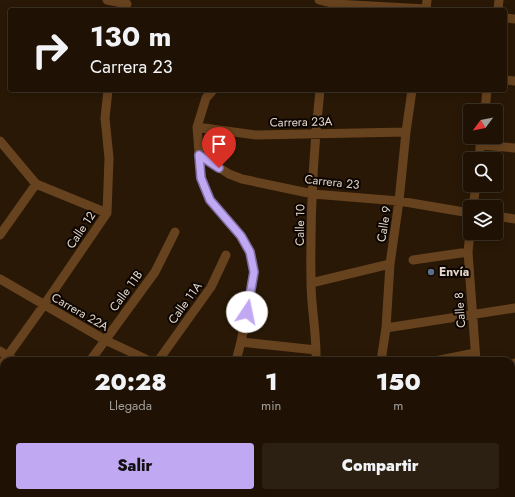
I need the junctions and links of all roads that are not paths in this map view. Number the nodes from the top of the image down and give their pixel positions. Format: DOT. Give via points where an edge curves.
graph roads {
  1 [pos="106,0"];
  2 [pos="319,0"];
  3 [pos="127,5"];
  4 [pos="334,5"];
  5 [pos="426,6"];
  6 [pos="108,92"];
  7 [pos="211,92"];
  8 [pos="320,92"];
  9 [pos="412,92"];
  10 [pos="487,92"];
  11 [pos="485,104"];
  12 [pos="197,127"];
  13 [pos="406,132"];
  14 [pos="316,133"];
  15 [pos="0,141"];
  16 [pos="496,144"];
  17 [pos="515,148"];
  18 [pos="199,155"];
  19 [pos="36,184"];
  20 [pos="313,194"];
  21 [pos="399,201"];
  22 [pos="463,212"];
  23 [pos="107,213"];
  24 [pos="503,217"];
  25 [pos="515,219"];
  26 [pos="175,232"];
  27 [pos="0,235"];
  28 [pos="469,240"];
  29 [pos="468,252"];
  30 [pos="226,255"];
  31 [pos="413,260"];
  32 [pos="390,264"];
  33 [pos="0,280"];
  34 [pos="311,283"];
  35 [pos="44,305"];
  36 [pos="515,308"];
  37 [pos="472,314"];
  38 [pos="386,328"];
  39 [pos="105,340"];
  40 [pos="241,342"];
  41 [pos="316,350"];
  42 [pos="7,357"];
  43 [pos="93,357"];
  44 [pos="141,357"];
  45 [pos="161,357"];
  46 [pos="237,357"];
  47 [pos="316,357"];
  48 [pos="382,357"];
  49 [pos="475,357"];
  1 -- 3 [label="street"];
  2 -- 4 [label="street"];
  4 -- 5 [label="street"];
  6 -- 23 [label="street, Calle 12" via="105,118 109,158"];
  7 -- 12 [label="street" via="206,98"];
  8 -- 14 [label="street, Calle 10"];
  9 -- 13 [label="street, Calle 9"];
  10 -- 11 [label="street"];
  12 -- 14 [label="street, Carrera 23A" via="256,135"];
  12 -- 18 [label="street"];
  13 -- 14 [label="street, Carrera 23A"];
  13 -- 21 [label="street, Calle 9"];
  14 -- 20 [label="street, Calle 10"];
  15 -- 19 [label="street"];
  16 -- 17 [label="street"];
  18 -- 20 [label="street, Carrera 23" via="242,179"];
  18 -- 40 [label="street" via="201,178 210,200 241,236 250,252 254,272"];
  19 -- 23 [label="street"];
  19 -- 27 [label="street"];
  20 -- 21 [label="street, Carrera 23"];
  20 -- 34 [label="street, Calle 10"];
  21 -- 22 [label="street, Carrera 23"];
  21 -- 32 [label="street, Calle 9"];
  23 -- 35 [label="street, Calle 12"];
  24 -- 25 [label="street"];
  26 -- 39 [label="street, Calle 11B" via="155,272"];
  28 -- 29 [label="street, Calle 8"];
  29 -- 31 [label="street"];
  29 -- 37 [label="street, Calle 8"];
  30 -- 45 [label="street, Calle 11A" via="211,287"];
  32 -- 34 [label="street"];
  32 -- 38 [label="street, Calle 9"];
  33 -- 35 [label="street, Carrera 22A"];
  34 -- 41 [label="street, Calle 10"];
  35 -- 39 [label="street, Carrera 22A"];
  35 -- 42 [label="street, Calle 12"];
  36 -- 37 [label="street"];
  37 -- 38 [label="street"];
  37 -- 49 [label="street, Calle 8"];
  38 -- 48 [label="street, Calle 9"];
  39 -- 43 [label="street, Calle 11B"];
  39 -- 44 [label="street, Carrera 22A"];
  40 -- 41 [label="street"];
  40 -- 46 [label="street"];
  41 -- 47 [label="street, Calle 10"];
}
